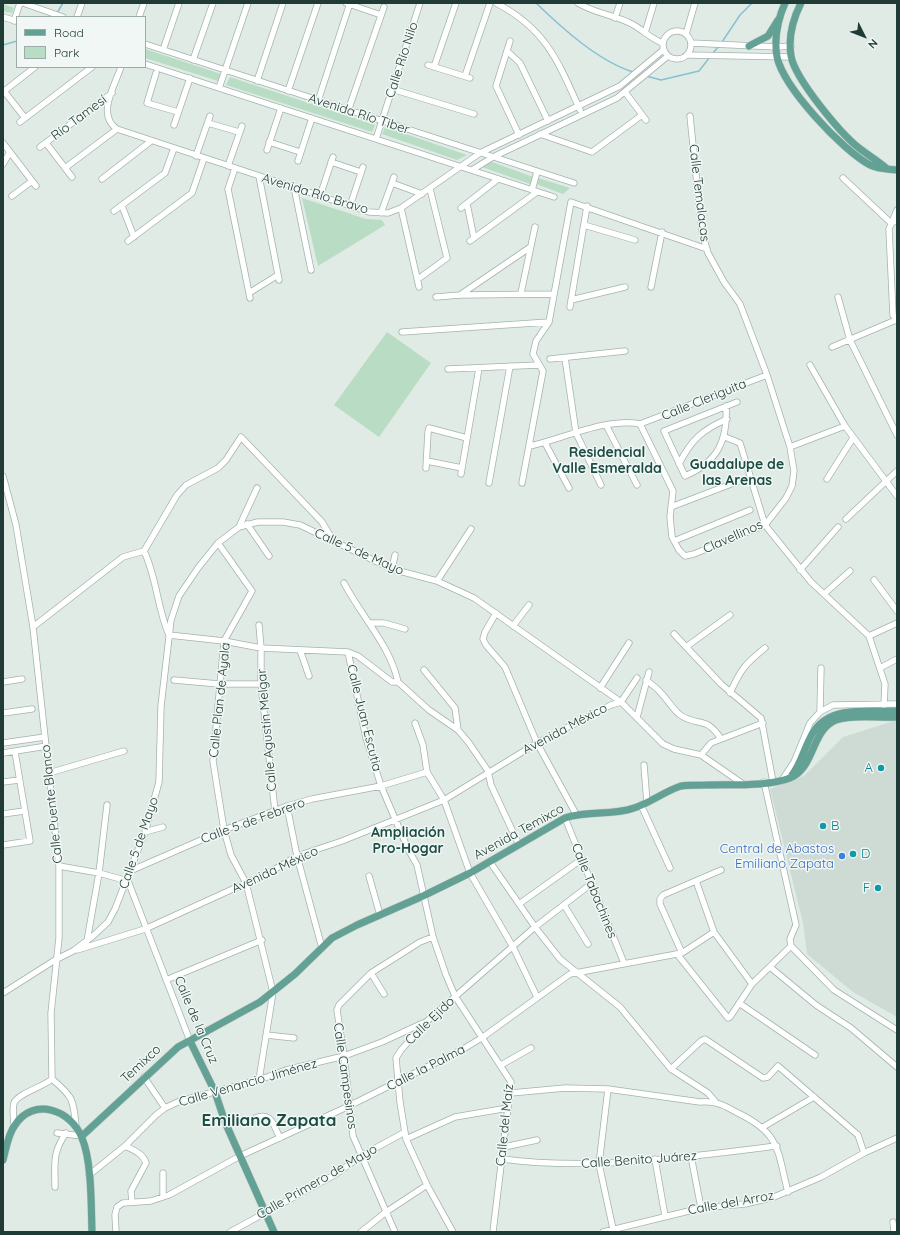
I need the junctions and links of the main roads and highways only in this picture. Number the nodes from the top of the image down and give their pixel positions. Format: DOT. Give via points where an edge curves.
graph roads {
  1 [pos="785,3"];
  2 [pos="801,3"];
  3 [pos="778,20"];
  4 [pos="749,46"];
  5 [pos="886,168"];
  6 [pos="897,170"];
  7 [pos="897,711"];
  8 [pos="897,718"];
  9 [pos="789,778"];
  10 [pos="322,948"];
  11 [pos="190,1041"];
  12 [pos="82,1136"];
  13 [pos="3,1160"];
  14 [pos="92,1232"];
  15 [pos="274,1232"];
  1 -- 3 [label="main road"];
  2 -- 5 [label="main road" via="795,16 791,46 791,57 798,75 840,128 859,148"];
  3 -- 4 [label="main road" via="768,36"];
  3 -- 5 [label="main road" via="778,58 786,78 796,93 844,146 872,166"];
  5 -- 6 [label="main road"];
  7 -- 9 [label="main road" via="842,712 824,719 813,732 798,766"];
  8 -- 9 [label="main road" via="836,720 820,735 802,770"];
  9 -- 10 [label="main road, Avenida Temixco" via="773,782 681,786 644,804 614,812 576,814 565,818 470,873 343,932"];
  10 -- 11 [label="main road, Temixco" via="260,1002"];
  11 -- 12 [label="main road, Temixco" via="178,1047"];
  11 -- 15 [label="main road, Calle de la Cruz" via="215,1092"];
  12 -- 13 [label="main road" via="68,1118 54,1109 40,1110 22,1116 14,1126"];
  12 -- 14 [label="main road" via="89,1175"];
}
